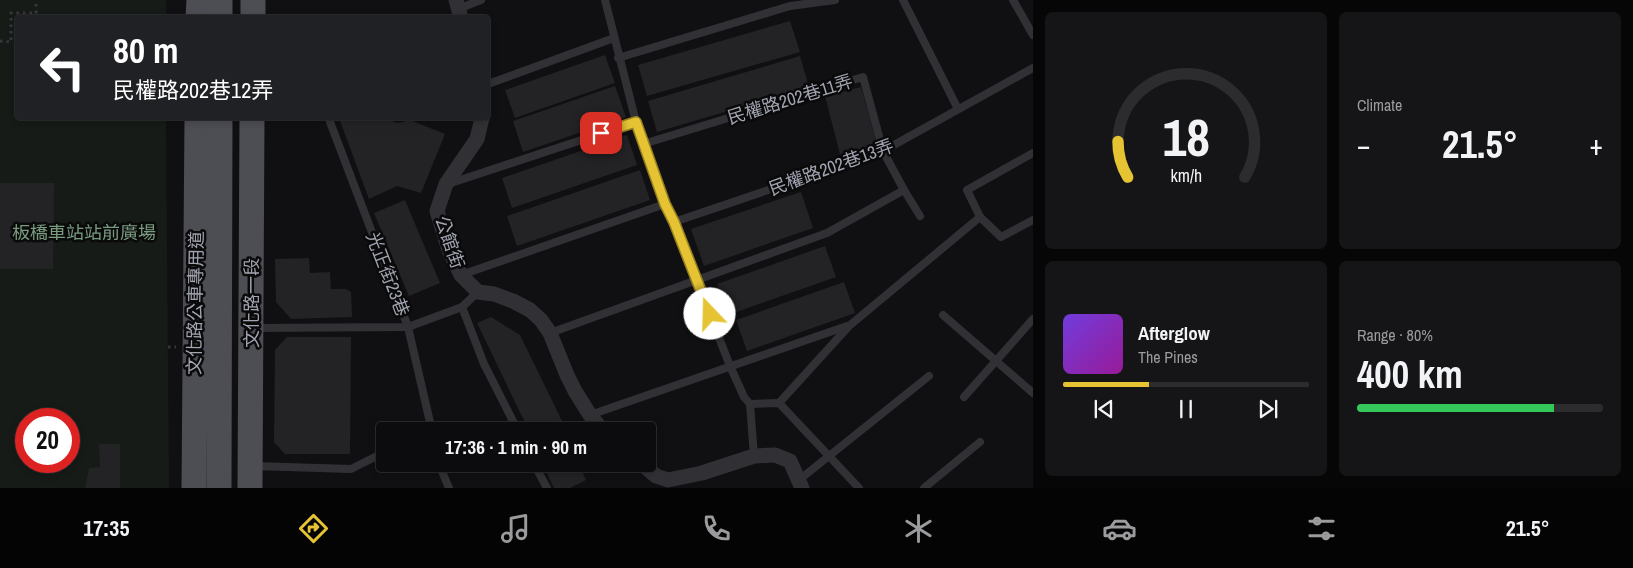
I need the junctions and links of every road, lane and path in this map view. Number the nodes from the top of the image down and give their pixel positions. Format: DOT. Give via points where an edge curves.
graph roads {
  1 [pos="36,0"];
  2 [pos="199,0"];
  3 [pos="220,0"];
  4 [pos="253,0"];
  5 [pos="481,0"];
  6 [pos="605,0"];
  7 [pos="835,0"];
  8 [pos="903,0"];
  9 [pos="1013,0"];
  10 [pos="458,9"];
  11 [pos="198,15"];
  12 [pos="220,15"];
  13 [pos="252,15"];
  14 [pos="1033,35"];
  15 [pos="614,38"];
  16 [pos="0,41"];
  17 [pos="618,58"];
  18 [pos="1033,68"];
  19 [pos="490,83"];
  20 [pos="958,109"];
  21 [pos="197,120"];
  22 [pos="220,120"];
  23 [pos="252,120"];
  24 [pos="482,120"];
  25 [pos="330,122"];
  26 [pos="636,122"];
  27 [pos="644,144"];
  28 [pos="883,151"];
  29 [pos="1033,153"];
  30 [pos="446,184"];
  31 [pos="904,190"];
  32 [pos="665,204"];
  33 [pos="920,216"];
  34 [pos="980,217"];
  35 [pos="1033,220"];
  36 [pos="674,222"];
  37 [pos="461,275"];
  38 [pos="696,280"];
  39 [pos="478,292"];
  40 [pos="462,307"];
  41 [pos="943,315"];
  42 [pos="1033,319"];
  43 [pos="849,326"];
  44 [pos="408,327"];
  45 [pos="251,328"];
  46 [pos="550,333"];
  47 [pos="995,361"];
  48 [pos="730,366"];
  49 [pos="929,376"];
  50 [pos="1033,393"];
  51 [pos="964,397"];
  52 [pos="779,403"];
  53 [pos="750,404"];
  54 [pos="590,415"];
  55 [pos="430,422"];
  56 [pos="513,422"];
  57 [pos="596,422"];
  58 [pos="980,442"];
  59 [pos="376,456"];
  60 [pos="754,456"];
  61 [pos="827,456"];
  62 [pos="442,472"];
  63 [pos="538,472"];
  64 [pos="651,472"];
  65 [pos="250,477"];
  66 [pos="801,484"];
  67 [pos="194,488"];
  68 [pos="219,488"];
  69 [pos="449,488"];
  70 [pos="546,488"];
  71 [pos="859,488"];
  72 [pos="924,488"];
  1 -- 16 [label="path" via="36,13 11,13 11,42"];
  2 -- 11 [label="main road"];
  3 -- 12 [label="main road"];
  4 -- 13 [label="main road"];
  5 -- 10 [label="lane"];
  6 -- 15 [label="lane"];
  7 -- 17 [label="lane" via="790,6"];
  8 -- 20 [label="lane"];
  9 -- 14 [label="lane"];
  15 -- 17 [label="lane"];
  15 -- 19 [label="lane"];
  17 -- 26 [label="lane"];
  18 -- 20 [label="lane, 民權路202巷13弄"];
  20 -- 28 [label="lane, 民權路202巷13弄"];
  21 -- 67 [label="main road, 文化路公車專用道"];
  22 -- 68 [label="main road, 文化路一段"];
  23 -- 45 [label="main road, 文化路一段"];
  24 -- 30 [label="street, 公館街" via="477,139"];
  25 -- 44 [label="lane, 光正街23巷"];
  26 -- 27 [label="lane"];
  26 -- 30 [label="lane"];
  27 -- 28 [label="lane, 民權路202巷11弄" via="863,77"];
  27 -- 32 [label="lane"];
  28 -- 31 [label="lane"];
  28 -- 36 [label="lane, 民權路202巷13弄"];
  29 -- 34 [label="lane" via="967,190"];
  30 -- 37 [label="street, 公館街" via="437,211"];
  31 -- 33 [label="lane"];
  31 -- 38 [label="lane" via="827,233"];
  32 -- 36 [label="lane"];
  32 -- 37 [label="lane"];
  34 -- 35 [label="lane" via="1001,237"];
  34 -- 43 [label="lane"];
  36 -- 38 [label="lane"];
  37 -- 39 [label="street, 公館街"];
  38 -- 46 [label="lane"];
  38 -- 48 [label="lane"];
  39 -- 40 [label="lane"];
  39 -- 46 [label="street" via="494,294 530,310"];
  40 -- 44 [label="lane"];
  40 -- 56 [label="lane" via="484,364"];
  41 -- 47 [label="lane"];
  42 -- 47 [label="lane"];
  43 -- 48 [label="lane"];
  43 -- 52 [label="lane"];
  44 -- 45 [label="lane"];
  44 -- 55 [label="lane, 光正街23巷"];
  45 -- 65 [label="main road, 文化路一段"];
  46 -- 54 [label="street" via="567,375"];
  47 -- 50 [label="lane"];
  47 -- 51 [label="lane"];
  48 -- 53 [label="lane"];
  48 -- 54 [label="lane"];
  49 -- 61 [label="lane"];
  52 -- 53 [label="lane"];
  52 -- 61 [label="lane"];
  53 -- 60 [label="lane"];
  54 -- 57 [label="street"];
  58 -- 72 [label="lane"];
  59 -- 65 [label="lane" via="351,469"];
  60 -- 64 [label="street" via="668,480"];
  60 -- 66 [label="street" via="775,455 790,460"];
  61 -- 66 [label="lane"];
  61 -- 71 [label="lane"];
  62 -- 69 [label="lane"];
  63 -- 70 [label="lane"];
}
